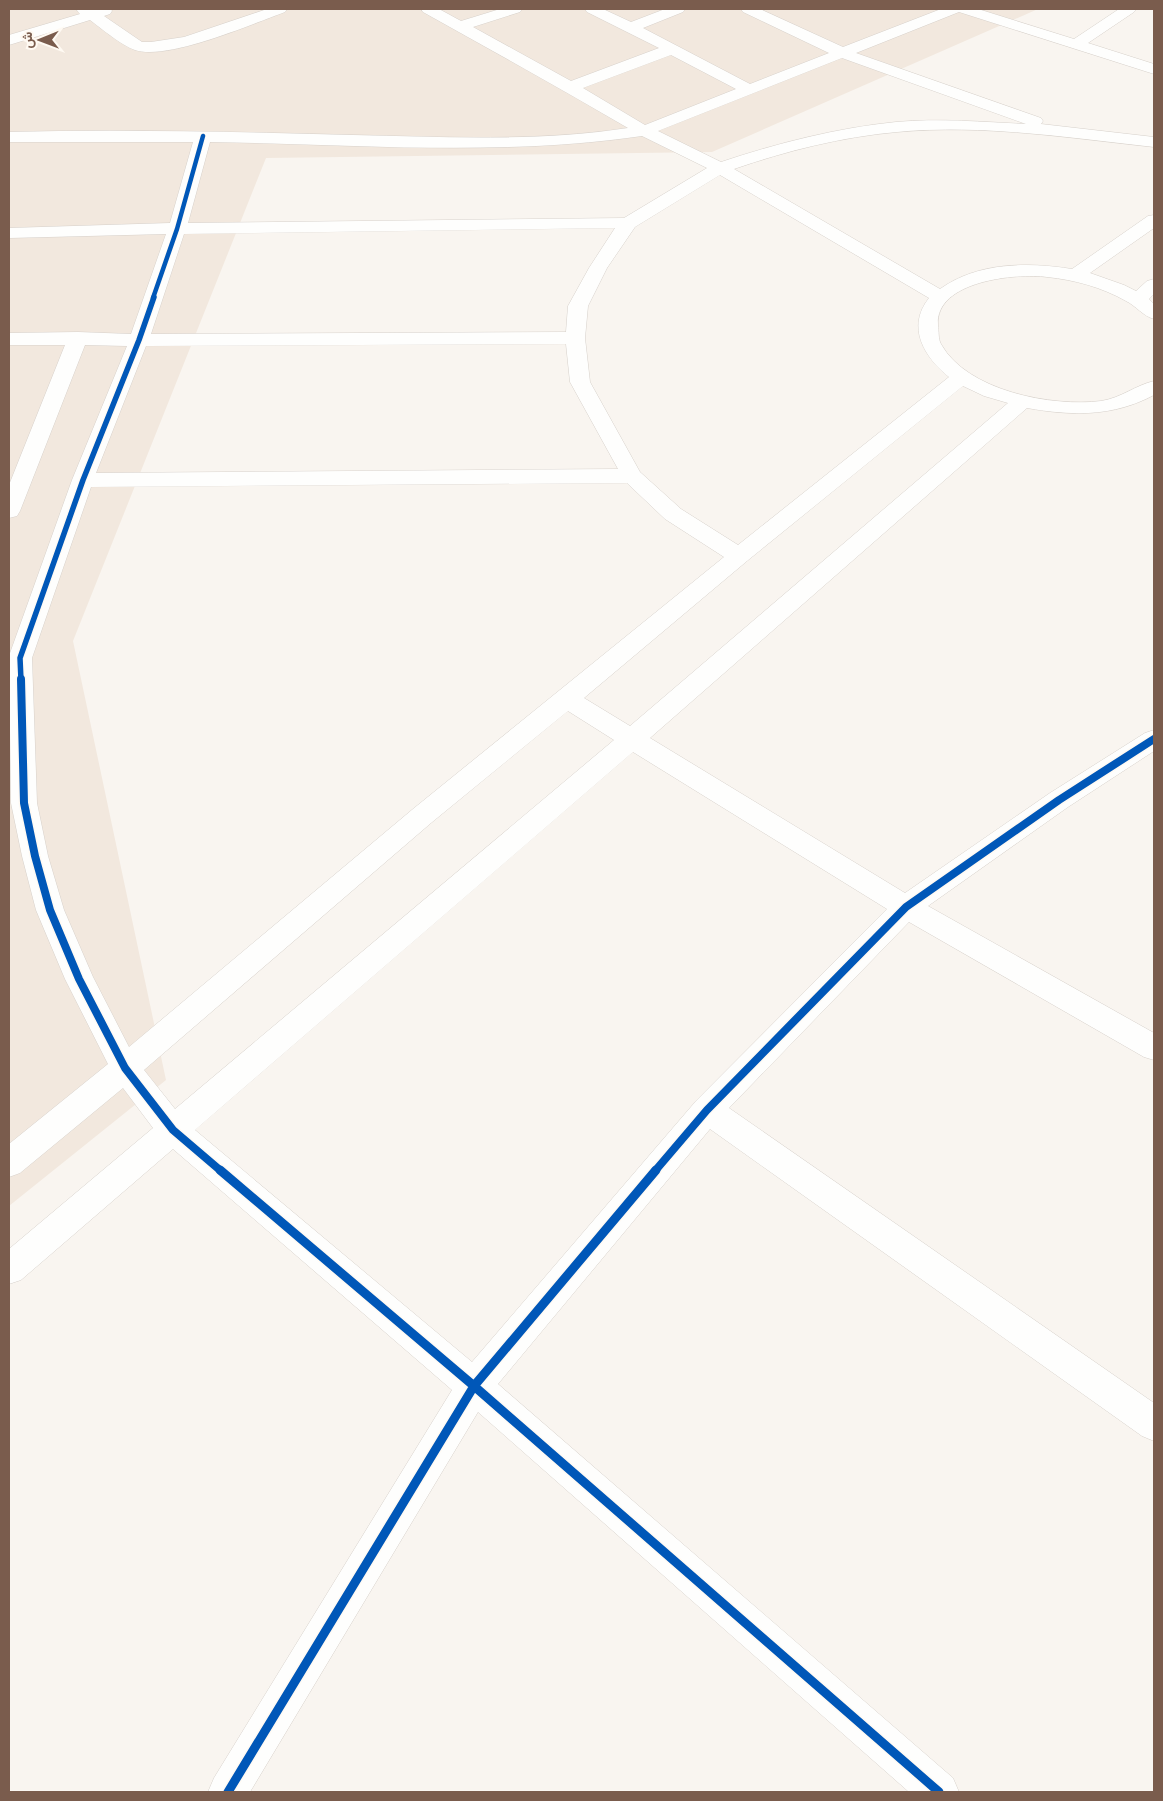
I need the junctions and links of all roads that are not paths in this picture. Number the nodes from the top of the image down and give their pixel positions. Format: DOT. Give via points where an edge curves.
graph roads {
  1 [pos="111,9"];
  2 [pos="280,9"];
  3 [pos="428,9"];
  4 [pos="516,9"];
  5 [pos="592,9"];
  6 [pos="678,9"];
  7 [pos="777,9"];
  8 [pos="954,9"];
  9 [pos="963,9"];
  10 [pos="1129,9"];
  11 [pos="87,12"];
  12 [pos="755,12"];
  13 [pos="458,27"];
  14 [pos="630,27"];
  15 [pos="9,40"];
  16 [pos="1077,44"];
  17 [pos="670,49"];
  18 [pos="842,53"];
  19 [pos="1154,69"];
  20 [pos="570,87"];
  21 [pos="748,90"];
  22 [pos="1058,130"];
  23 [pos="644,131"];
  24 [pos="203,136"];
  25 [pos="9,137"];
  26 [pos="1154,142"];
  27 [pos="720,168"];
  28 [pos="1154,220"];
  29 [pos="628,223"];
  30 [pos="177,229"];
  31 [pos="9,233"];
  32 [pos="1075,275"];
  33 [pos="1154,285"];
  34 [pos="940,297"];
  35 [pos="1137,299"];
  36 [pos="1154,313"];
  37 [pos="9,338"];
  38 [pos="78,338"];
  39 [pos="575,338"];
  40 [pos="139,340"];
  41 [pos="962,378"];
  42 [pos="1154,387"];
  43 [pos="1022,402"];
  44 [pos="632,476"];
  45 [pos="83,480"];
  46 [pos="9,511"];
  47 [pos="739,556"];
  48 [pos="14,658"];
  49 [pos="567,699"];
  50 [pos="633,738"];
  51 [pos="1149,747"];
  52 [pos="906,907"];
  53 [pos="1154,1048"];
  54 [pos="125,1068"];
  55 [pos="707,1110"];
  56 [pos="173,1130"];
  57 [pos="9,1163"];
  58 [pos="9,1269"];
  59 [pos="474,1386"];
  60 [pos="1154,1424"];
  61 [pos="229,1792"];
  62 [pos="939,1792"];
  1 -- 11 [label="street"];
  2 -- 11 [label="street" via="172,44 147,48 138,46"];
  3 -- 13 [label="street"];
  4 -- 13 [label="street"];
  5 -- 14 [label="street"];
  6 -- 14 [label="street"];
  7 -- 12 [label="street"];
  8 -- 18 [label="street"];
  9 -- 16 [label="street"];
  10 -- 16 [label="street"];
  11 -- 15 [label="street"];
  12 -- 18 [label="street"];
  13 -- 20 [label="street"];
  14 -- 17 [label="street"];
  16 -- 19 [label="street"];
  17 -- 20 [label="street"];
  17 -- 21 [label="street"];
  18 -- 21 [label="street"];
  18 -- 22 [label="street"];
  20 -- 23 [label="street"];
  21 -- 23 [label="street"];
  22 -- 26 [label="street"];
  22 -- 27 [label="street" via="951,125 897,127 816,140"];
  23 -- 24 [label="street" via="536,142"];
  23 -- 27 [label="street"];
  24 -- 25 [label="street"];
  24 -- 30 [label="street"];
  27 -- 29 [label="street"];
  27 -- 34 [label="street"];
  28 -- 32 [label="street"];
  29 -- 30 [label="street"];
  29 -- 39 [label="street" via="578,306"];
  30 -- 31 [label="street"];
  30 -- 40 [label="street"];
  32 -- 34 [label="street" via="1028,271 983,275 958,284"];
  32 -- 35 [label="street" via="1108,285"];
  33 -- 35 [label="street"];
  34 -- 41 [label="street" via="928,315 927,336 938,358"];
  35 -- 36 [label="street"];
  37 -- 38 [label="street"];
  38 -- 40 [label="street"];
  38 -- 46 [label="street"];
  39 -- 40 [label="street"];
  39 -- 44 [label="street" via="580,382"];
  40 -- 45 [label="street"];
  41 -- 43 [label="street" via="989,392"];
  41 -- 47 [label="street"];
  42 -- 43 [label="street" via="1134,399 1100,407 1062,408"];
  43 -- 50 [label="street"];
  44 -- 45 [label="street"];
  44 -- 47 [label="street" via="673,514"];
  45 -- 48 [label="street"];
  47 -- 49 [label="street"];
  48 -- 54 [label="street" via="24,803 34,856 50,910 75,971"];
  49 -- 50 [label="street"];
  49 -- 54 [label="street" via="422,816"];
  50 -- 52 [label="street"];
  50 -- 56 [label="street"];
  51 -- 52 [label="street" via="1059,800"];
  52 -- 53 [label="street"];
  52 -- 55 [label="street"];
  54 -- 56 [label="street"];
  54 -- 57 [label="street"];
  55 -- 59 [label="street"];
  55 -- 60 [label="street"];
  56 -- 58 [label="street"];
  56 -- 59 [label="street"];
  59 -- 61 [label="street"];
  59 -- 62 [label="street"];
}
